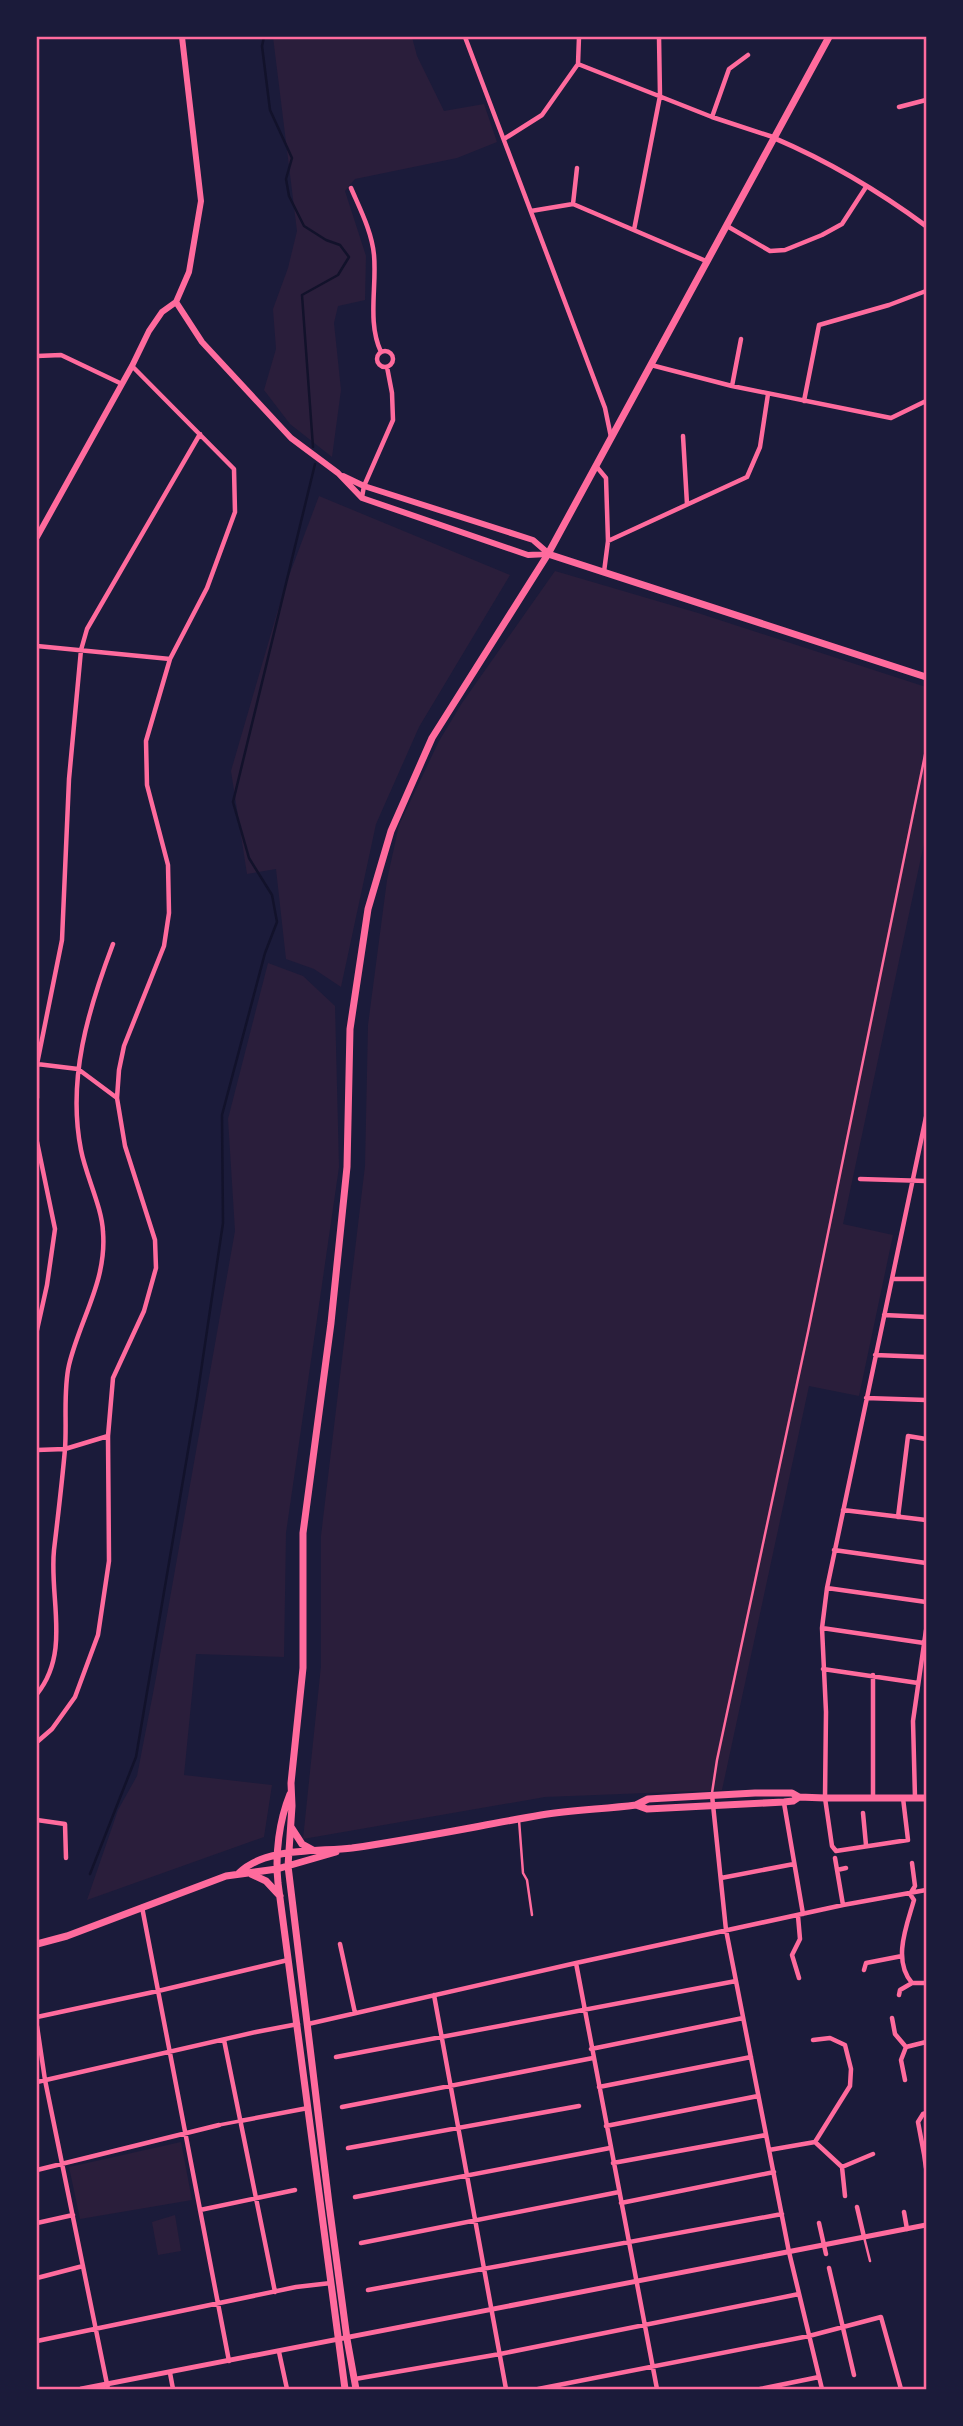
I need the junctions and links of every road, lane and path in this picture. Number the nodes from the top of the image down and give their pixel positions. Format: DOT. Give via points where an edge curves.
graph roads {
  1 [pos="182,37"];
  2 [pos="465,37"];
  3 [pos="579,37"];
  4 [pos="659,37"];
  5 [pos="829,37"];
  6 [pos="748,55"];
  7 [pos="578,64"];
  8 [pos="660,96"];
  9 [pos="926,100"];
  10 [pos="899,107"];
  11 [pos="712,117"];
  12 [pos="774,138"];
  13 [pos="503,139"];
  14 [pos="577,169"];
  15 [pos="866,187"];
  16 [pos="351,188"];
  17 [pos="573,204"];
  18 [pos="531,211"];
  19 [pos="727,226"];
  20 [pos="926,226"];
  21 [pos="634,230"];
  22 [pos="707,261"];
  23 [pos="926,291"];
  24 [pos="176,302"];
  25 [pos="741,339"];
  26 [pos="381,352"];
  27 [pos="37,356"];
  28 [pos="651,365"];
  29 [pos="132,366"];
  30 [pos="387,367"];
  31 [pos="122,384"];
  32 [pos="732,387"];
  33 [pos="768,394"];
  34 [pos="804,401"];
  35 [pos="926,401"];
  36 [pos="200,434"];
  37 [pos="684,436"];
  38 [pos="611,438"];
  39 [pos="596,466"];
  40 [pos="338,473"];
  41 [pos="364,486"];
  42 [pos="362,498"];
  43 [pos="687,504"];
  44 [pos="37,537"];
  45 [pos="608,541"];
  46 [pos="548,554"];
  47 [pos="604,572"];
  48 [pos="37,646"];
  49 [pos="81,650"];
  50 [pos="170,659"];
  51 [pos="926,677"];
  52 [pos="926,750"];
  53 [pos="113,944"];
  54 [pos="37,1064"];
  55 [pos="78,1069"];
  56 [pos="37,1098"];
  57 [pos="117,1098"];
  58 [pos="926,1117"];
  59 [pos="37,1142"];
  60 [pos="860,1179"];
  61 [pos="913,1180"];
  62 [pos="926,1181"];
  63 [pos="892,1279"];
  64 [pos="926,1279"];
  65 [pos="884,1315"];
  66 [pos="926,1317"];
  67 [pos="37,1330"];
  68 [pos="875,1355"];
  69 [pos="926,1357"];
  70 [pos="866,1398"];
  71 [pos="926,1400"];
  72 [pos="108,1436"];
  73 [pos="926,1439"];
  74 [pos="65,1449"];
  75 [pos="37,1450"];
  76 [pos="843,1510"];
  77 [pos="898,1517"];
  78 [pos="926,1520"];
  79 [pos="834,1550"];
  80 [pos="926,1563"];
  81 [pos="827,1588"];
  82 [pos="926,1602"];
  83 [pos="822,1628"];
  84 [pos="926,1630"];
  85 [pos="925,1643"];
  86 [pos="823,1669"];
  87 [pos="873,1675"];
  88 [pos="918,1683"];
  89 [pos="37,1693"];
  90 [pos="37,1742"];
  91 [pos="290,1794"];
  92 [pos="712,1794"];
  93 [pos="799,1797"];
  94 [pos="873,1797"];
  95 [pos="825,1798"];
  96 [pos="903,1798"];
  97 [pos="915,1798"];
  98 [pos="926,1798"];
  99 [pos="784,1802"];
  100 [pos="636,1805"];
  101 [pos="712,1805"];
  102 [pos="863,1813"];
  103 [pos="519,1819"];
  104 [pos="37,1820"];
  105 [pos="291,1826"];
  106 [pos="866,1845"];
  107 [pos="346,1848"];
  108 [pos="313,1850"];
  109 [pos="289,1854"];
  110 [pos="278,1855"];
  111 [pos="66,1858"];
  112 [pos="835,1858"];
  113 [pos="912,1863"];
  114 [pos="794,1864"];
  115 [pos="288,1866"];
  116 [pos="846,1868"];
  117 [pos="277,1869"];
  118 [pos="837,1870"];
  119 [pos="239,1873"];
  120 [pos="250,1874"];
  121 [pos="721,1878"];
  122 [pos="926,1891"];
  123 [pos="910,1894"];
  124 [pos="280,1897"];
  125 [pos="843,1905"];
  126 [pos="142,1908"];
  127 [pos="532,1915"];
  128 [pos="800,1915"];
  129 [pos="726,1930"];
  130 [pos="37,1944"];
  131 [pos="340,1944"];
  132 [pos="902,1955"];
  133 [pos="289,1960"];
  134 [pos="576,1963"];
  135 [pos="864,1970"];
  136 [pos="799,1978"];
  137 [pos="736,1981"];
  138 [pos="912,1983"];
  139 [pos="926,1983"];
  140 [pos="158,1991"];
  141 [pos="434,1995"];
  142 [pos="899,1995"];
  143 [pos="585,2010"];
  144 [pos="355,2013"];
  145 [pos="37,2017"];
  146 [pos="743,2018"];
  147 [pos="892,2018"];
  148 [pos="298,2024"];
  149 [pos="307,2025"];
  150 [pos="37,2026"];
  151 [pos="442,2037"];
  152 [pos="224,2040"];
  153 [pos="813,2040"];
  154 [pos="926,2042"];
  155 [pos="906,2047"];
  156 [pos="592,2049"];
  157 [pos="170,2051"];
  158 [pos="336,2057"];
  159 [pos="751,2057"];
  160 [pos="593,2058"];
  161 [pos="45,2080"];
  162 [pos="905,2080"];
  163 [pos="37,2082"];
  164 [pos="450,2086"];
  165 [pos="599,2087"];
  166 [pos="758,2096"];
  167 [pos="579,2106"];
  168 [pos="342,2107"];
  169 [pos="308,2108"];
  170 [pos="926,2113"];
  171 [pos="240,2121"];
  172 [pos="219,2125"];
  173 [pos="606,2126"];
  174 [pos="460,2129"];
  175 [pos="186,2134"];
  176 [pos="766,2135"];
  177 [pos="814,2142"];
  178 [pos="351,2148"];
  179 [pos="610,2148"];
  180 [pos="769,2150"];
  181 [pos="925,2153"];
  182 [pos="873,2154"];
  183 [pos="613,2163"];
  184 [pos="62,2164"];
  185 [pos="842,2167"];
  186 [pos="926,2168"];
  187 [pos="37,2170"];
  188 [pos="774,2172"];
  189 [pos="469,2176"];
  190 [pos="295,2190"];
  191 [pos="619,2192"];
  192 [pos="845,2196"];
  193 [pos="355,2197"];
  194 [pos="256,2198"];
  195 [pos="621,2203"];
  196 [pos="857,2207"];
  197 [pos="200,2210"];
  198 [pos="904,2212"];
  199 [pos="782,2214"];
  200 [pos="73,2215"];
  201 [pos="476,2220"];
  202 [pos="37,2223"];
  203 [pos="819,2223"];
  204 [pos="926,2225"];
  205 [pos="907,2229"];
  206 [pos="864,2237"];
  207 [pos="363,2242"];
  208 [pos="629,2243"];
  209 [pos="824,2245"];
  210 [pos="789,2252"];
  211 [pos="826,2254"];
  212 [pos="870,2261"];
  213 [pos="83,2266"];
  214 [pos="485,2267"];
  215 [pos="830,2268"];
  216 [pos="37,2278"];
  217 [pos="636,2281"];
  218 [pos="331,2283"];
  219 [pos="370,2290"];
  220 [pos="275,2292"];
  221 [pos="799,2294"];
  222 [pos="218,2304"];
  223 [pos="492,2311"];
  224 [pos="645,2324"];
  225 [pos="843,2329"];
  226 [pos="96,2330"];
  227 [pos="809,2336"];
  228 [pos="347,2339"];
  229 [pos="337,2340"];
  230 [pos="37,2341"];
  231 [pos="279,2352"];
  232 [pos="500,2354"];
  233 [pos="229,2362"];
  234 [pos="653,2368"];
  235 [pos="170,2373"];
  236 [pos="854,2375"];
  237 [pos="819,2377"];
  238 [pos="355,2379"];
  239 [pos="108,2387"];
  240 [pos="81,2389"];
  241 [pos="173,2389"];
  242 [pos="287,2389"];
  243 [pos="345,2389"];
  244 [pos="356,2389"];
  245 [pos="506,2389"];
  246 [pos="538,2389"];
  247 [pos="657,2389"];
  248 [pos="760,2389"];
  249 [pos="822,2389"];
  250 [pos="901,2389"];
  1 -- 24 [label="main road" via="201,201 189,272"];
  2 -- 13 [label="street"];
  3 -- 7 [label="street"];
  4 -- 8 [label="street"];
  5 -- 12 [label="main road"];
  6 -- 11 [label="street" via="729,69"];
  7 -- 8 [label="street"];
  7 -- 13 [label="street" via="541,115"];
  8 -- 11 [label="street"];
  8 -- 21 [label="street"];
  9 -- 10 [label="street"];
  11 -- 12 [label="street"];
  12 -- 15 [label="street" via="819,158"];
  12 -- 19 [label="main road"];
  13 -- 18 [label="street"];
  14 -- 17 [label="street"];
  15 -- 19 [label="street" via="842,225 785,250 770,251"];
  15 -- 20 [label="street"];
  16 -- 26 [label="street" via="374,254 374,324"];
  17 -- 18 [label="street"];
  17 -- 21 [label="street"];
  18 -- 38 [label="street" via="605,408"];
  19 -- 22 [label="main road"];
  21 -- 22 [label="street"];
  22 -- 28 [label="main road"];
  23 -- 34 [label="street" via="819,325"];
  24 -- 29 [label="main road" via="149,331"];
  24 -- 40 [label="main road" via="202,342 291,438"];
  25 -- 32 [label="street"];
  26 -- 30 [label="street" via="378,363"];
  26 -- 30 [label="street" via="393,355"];
  27 -- 31 [label="street" via="61,355"];
  28 -- 32 [label="street"];
  28 -- 38 [label="main road"];
  29 -- 31 [label="main road"];
  29 -- 36 [label="street"];
  30 -- 41 [label="street" via="393,420"];
  31 -- 44 [label="main road"];
  32 -- 33 [label="street"];
  33 -- 34 [label="street"];
  33 -- 43 [label="street" via="760,447 747,477"];
  34 -- 35 [label="street" via="891,418"];
  36 -- 49 [label="street" via="86,629"];
  36 -- 50 [label="street" via="234,469 235,512 207,588"];
  37 -- 43 [label="street"];
  38 -- 39 [label="main road"];
  39 -- 45 [label="street" via="606,478"];
  39 -- 46 [label="main road"];
  40 -- 41 [label="main road"];
  40 -- 42 [label="main road"];
  41 -- 42 [label="street"];
  41 -- 46 [label="main road" via="533,541"];
  42 -- 46 [label="main road" via="528,555"];
  43 -- 45 [label="street"];
  45 -- 47 [label="street"];
  46 -- 47 [label="main road"];
  46 -- 91 [label="main road" via="432,738 391,831 368,909 350,1028 347,1167 331,1323 303,1533 303,1668"];
  47 -- 51 [label="main road"];
  48 -- 49 [label="street"];
  49 -- 50 [label="street"];
  49 -- 54 [label="street" via="69,779 62,940"];
  50 -- 57 [label="street" via="146,741 147,785 168,865 169,913 164,946 124,1046"];
  52 -- 92 [label="lane"];
  53 -- 55 [label="street" via="86,1027"];
  54 -- 55 [label="street"];
  54 -- 56 [label="street"];
  55 -- 57 [label="street"];
  55 -- 74 [label="street" via="75,1108 81,1151 104,1231 99,1283 69,1366"];
  57 -- 72 [label="street" via="125,1146 155,1240 156,1268 144,1311 113,1378"];
  58 -- 61 [label="street"];
  59 -- 67 [label="street" via="55,1228"];
  60 -- 61 [label="street"];
  61 -- 62 [label="street"];
  61 -- 63 [label="street"];
  63 -- 64 [label="street"];
  63 -- 65 [label="street"];
  65 -- 66 [label="street"];
  65 -- 68 [label="street"];
  68 -- 69 [label="street"];
  68 -- 70 [label="street"];
  70 -- 71 [label="street"];
  70 -- 76 [label="street"];
  72 -- 74 [label="street"];
  72 -- 90 [label="street" via="109,1561 98,1635 75,1697"];
  73 -- 77 [label="street" via="908,1436"];
  74 -- 75 [label="street"];
  74 -- 89 [label="street" via="53,1556 57,1625 53,1664"];
  76 -- 77 [label="street"];
  76 -- 79 [label="street"];
  77 -- 78 [label="street"];
  79 -- 80 [label="street"];
  79 -- 81 [label="street"];
  81 -- 82 [label="street"];
  81 -- 83 [label="street"];
  83 -- 85 [label="street"];
  83 -- 86 [label="street"];
  84 -- 85 [label="street"];
  85 -- 88 [label="street"];
  86 -- 87 [label="street"];
  86 -- 95 [label="street"];
  87 -- 88 [label="street"];
  87 -- 94 [label="street"];
  88 -- 97 [label="street"];
  91 -- 105 [label="main road"];
  91 -- 110 [label="main road"];
  92 -- 93 [label="main road"];
  92 -- 100 [label="main road" via="648,1799"];
  92 -- 101 [label="street"];
  93 -- 95 [label="main road"];
  93 -- 99 [label="main road"];
  94 -- 95 [label="main road"];
  94 -- 96 [label="main road"];
  95 -- 106 [label="street" via="836,1851"];
  96 -- 97 [label="main road"];
  96 -- 106 [label="street" via="908,1840"];
  97 -- 98 [label="main road"];
  99 -- 101 [label="main road"];
  99 -- 114 [label="street"];
  100 -- 101 [label="main road" via="647,1809"];
  100 -- 103 [label="main road"];
  101 -- 121 [label="street"];
  102 -- 106 [label="street"];
  103 -- 107 [label="main road"];
  103 -- 127 [label="lane"];
  104 -- 111 [label="street" via="65,1824"];
  105 -- 108 [label="main road" via="302,1844"];
  105 -- 109 [label="main road"];
  107 -- 108 [label="main road"];
  107 -- 115 [label="main road"];
  108 -- 109 [label="main road"];
  109 -- 110 [label="main road"];
  109 -- 115 [label="main road"];
  110 -- 117 [label="main road"];
  110 -- 119 [label="main road"];
  112 -- 118 [label="street"];
  113 -- 123 [label="street" via="915,1886"];
  114 -- 121 [label="street"];
  114 -- 128 [label="street"];
  115 -- 117 [label="main road"];
  115 -- 149 [label="main road"];
  116 -- 118 [label="street"];
  117 -- 120 [label="main road"];
  117 -- 124 [label="main road"];
  118 -- 125 [label="street"];
  119 -- 120 [label="main road"];
  119 -- 126 [label="main road"];
  120 -- 124 [label="main road" via="266,1881"];
  121 -- 129 [label="street"];
  122 -- 123 [label="street"];
  123 -- 125 [label="street"];
  123 -- 132 [label="street" via="914,1900"];
  124 -- 133 [label="main road"];
  125 -- 128 [label="street"];
  126 -- 130 [label="main road"];
  126 -- 140 [label="street"];
  128 -- 129 [label="street"];
  128 -- 136 [label="street" via="800,1940 792,1955"];
  129 -- 134 [label="street"];
  129 -- 137 [label="street"];
  131 -- 144 [label="street"];
  132 -- 135 [label="street" via="866,1963"];
  132 -- 138 [label="street"];
  133 -- 140 [label="street"];
  133 -- 148 [label="main road"];
  134 -- 141 [label="street"];
  134 -- 143 [label="street"];
  137 -- 143 [label="street"];
  137 -- 146 [label="street"];
  138 -- 139 [label="street"];
  138 -- 142 [label="street"];
  140 -- 145 [label="street"];
  140 -- 157 [label="street"];
  141 -- 144 [label="street"];
  141 -- 151 [label="street"];
  143 -- 151 [label="street"];
  143 -- 156 [label="street"];
  144 -- 149 [label="street"];
  146 -- 156 [label="street"];
  146 -- 159 [label="street"];
  147 -- 155 [label="street" via="895,2034"];
  148 -- 152 [label="street"];
  148 -- 169 [label="main road"];
  149 -- 228 [label="main road"];
  150 -- 161 [label="street"];
  151 -- 158 [label="street"];
  151 -- 164 [label="street"];
  152 -- 157 [label="street"];
  152 -- 171 [label="street"];
  153 -- 177 [label="street" via="830,2038 845,2045 851,2069 850,2086"];
  154 -- 155 [label="street"];
  155 -- 162 [label="street" via="901,2060"];
  156 -- 160 [label="street"];
  157 -- 161 [label="street"];
  157 -- 175 [label="street"];
  159 -- 165 [label="street"];
  159 -- 166 [label="street"];
  160 -- 164 [label="street"];
  160 -- 165 [label="street"];
  161 -- 163 [label="street"];
  161 -- 184 [label="street"];
  164 -- 168 [label="street"];
  164 -- 174 [label="street"];
  165 -- 173 [label="street"];
  166 -- 173 [label="street"];
  166 -- 176 [label="street"];
  167 -- 174 [label="street"];
  169 -- 171 [label="street"];
  169 -- 218 [label="main road"];
  170 -- 181 [label="street" via="918,2122"];
  171 -- 172 [label="street"];
  171 -- 194 [label="street"];
  172 -- 175 [label="street"];
  173 -- 179 [label="street"];
  174 -- 178 [label="street"];
  174 -- 189 [label="street"];
  175 -- 184 [label="street"];
  175 -- 197 [label="street"];
  176 -- 180 [label="street"];
  176 -- 183 [label="street"];
  177 -- 180 [label="street"];
  177 -- 185 [label="street"];
  179 -- 183 [label="street"];
  179 -- 189 [label="street"];
  180 -- 188 [label="street"];
  181 -- 186 [label="street"];
  182 -- 185 [label="street"];
  183 -- 191 [label="street"];
  184 -- 187 [label="street"];
  184 -- 200 [label="street"];
  185 -- 192 [label="street"];
  188 -- 195 [label="street"];
  188 -- 199 [label="street"];
  189 -- 193 [label="street"];
  189 -- 201 [label="street"];
  190 -- 194 [label="street"];
  191 -- 195 [label="street"];
  191 -- 201 [label="street"];
  194 -- 197 [label="street"];
  194 -- 220 [label="street"];
  195 -- 208 [label="street"];
  196 -- 206 [label="street"];
  197 -- 222 [label="street"];
  198 -- 205 [label="street"];
  199 -- 208 [label="street"];
  199 -- 210 [label="street"];
  200 -- 202 [label="street"];
  200 -- 213 [label="street"];
  201 -- 207 [label="street"];
  201 -- 214 [label="street"];
  203 -- 209 [label="street"];
  204 -- 205 [label="street"];
  205 -- 206 [label="street"];
  206 -- 209 [label="street"];
  206 -- 212 [label="lane"];
  208 -- 214 [label="street"];
  208 -- 217 [label="street"];
  209 -- 210 [label="street"];
  209 -- 211 [label="street"];
  210 -- 217 [label="street"];
  210 -- 221 [label="street"];
  213 -- 216 [label="street"];
  213 -- 226 [label="street"];
  214 -- 219 [label="street"];
  214 -- 223 [label="street"];
  215 -- 225 [label="street"];
  217 -- 223 [label="street"];
  217 -- 224 [label="street"];
  218 -- 220 [label="street"];
  218 -- 229 [label="main road"];
  220 -- 222 [label="street"];
  221 -- 224 [label="street"];
  221 -- 227 [label="street"];
  222 -- 226 [label="street"];
  222 -- 233 [label="street"];
  223 -- 228 [label="street"];
  223 -- 232 [label="street"];
  224 -- 232 [label="street"];
  224 -- 234 [label="street"];
  225 -- 227 [label="street"];
  225 -- 236 [label="street"];
  225 -- 250 [label="street" via="881,2317"];
  226 -- 230 [label="street"];
  226 -- 239 [label="street"];
  227 -- 234 [label="street"];
  227 -- 237 [label="street"];
  228 -- 229 [label="street"];
  228 -- 238 [label="main road"];
  229 -- 231 [label="street"];
  229 -- 243 [label="main road"];
  231 -- 233 [label="street"];
  231 -- 242 [label="street"];
  232 -- 238 [label="street"];
  232 -- 245 [label="street"];
  233 -- 235 [label="street"];
  234 -- 246 [label="street"];
  234 -- 247 [label="street"];
  235 -- 239 [label="street"];
  235 -- 241 [label="street"];
  237 -- 248 [label="street"];
  237 -- 249 [label="street"];
  238 -- 244 [label="main road"];
  239 -- 240 [label="street"];
}
